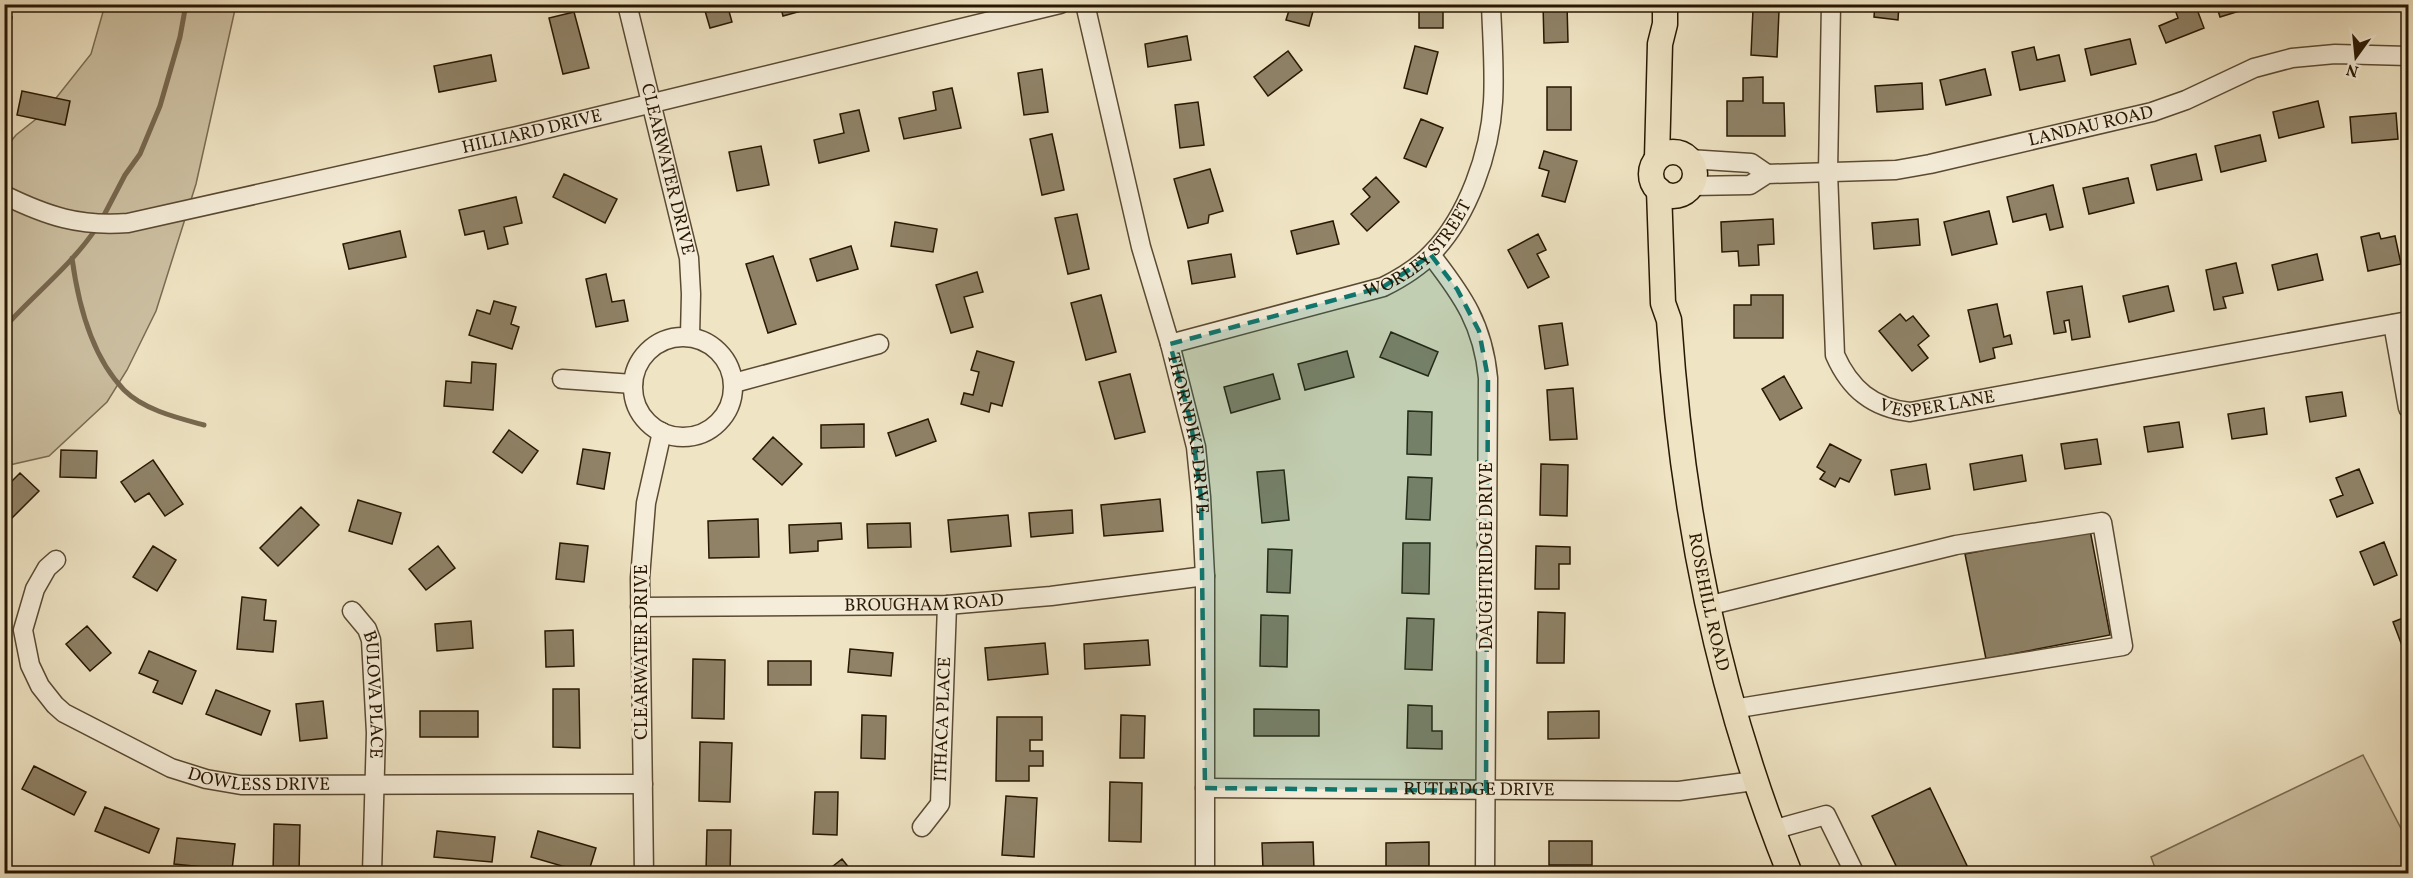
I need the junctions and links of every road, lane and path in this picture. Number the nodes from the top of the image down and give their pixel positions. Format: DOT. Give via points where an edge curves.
graph roads {
  1 [pos="627,4"];
  2 [pos="1060,4"];
  3 [pos="1085,4"];
  4 [pos="1491,4"];
  5 [pos="1831,4"];
  6 [pos="1665,14"];
  7 [pos="2409,56"];
  8 [pos="652,102"];
  9 [pos="1686,157"];
  10 [pos="1657,158"];
  11 [pos="1828,172"];
  12 [pos="1767,174"];
  13 [pos="1689,189"];
  14 [pos="1659,190"];
  15 [pos="4,195"];
  16 [pos="1431,255"];
  17 [pos="1670,320"];
  18 [pos="2401,322"];
  19 [pos="690,336"];
  20 [pos="879,344"];
  21 [pos="1170,344"];
  22 [pos="562,379"];
  23 [pos="734,383"];
  24 [pos="633,384"];
  25 [pos="2409,408"];
  26 [pos="662,432"];
  27 [pos="56,560"];
  28 [pos="1204,576"];
  29 [pos="947,605"];
  30 [pos="1707,606"];
  31 [pos="640,607"];
  32 [pos="352,611"];
  33 [pos="1733,709"];
  34 [pos="1754,781"];
  35 [pos="643,784"];
  36 [pos="375,785"];
  37 [pos="1205,788"];
  38 [pos="1486,791"];
  39 [pos="922,827"];
  40 [pos="1772,830"];
  41 [pos="372,873"];
  42 [pos="644,873"];
  43 [pos="1205,873"];
  44 [pos="1485,873"];
  45 [pos="1790,873"];
  46 [pos="1855,873"];
  1 -- 8 [label="street, CLEARWATER DRIVE"];
  2 -- 8 [label="street, HILLIARD DRIVE"];
  3 -- 21 [label="street, THORNDIKE DRIVE" via="1141,247"];
  4 -- 16 [label="street, WORLEY STREET" via="1493,100 1489,135 1459,218"];
  5 -- 11 [label="street, VESPER LANE"];
  6 -- 9 [label="main road" via="1672,43 1675,136"];
  6 -- 10 [label="main road" via="1660,44"];
  7 -- 11 [label="street, LANDAU ROAD" via="2335,54 2292,58 2254,68 2152,112 1930,164 1896,170"];
  8 -- 15 [label="street, HILLIARD DRIVE" via="128,224 68,221"];
  8 -- 19 [label="street, CLEARWATER DRIVE" via="689,258"];
  9 -- 10 [label="main road" via="1670,152"];
  9 -- 12 [label="street, LANDAU ROAD" via="1751,164"];
  9 -- 13 [label="main road" via="1695,172"];
  10 -- 14 [label="main road" via="1651,171"];
  11 -- 12 [label="street, LANDAU ROAD"];
  11 -- 18 [label="street, VESPER LANE" via="1835,355 1856,389 1875,403 1898,411 1910,412"];
  12 -- 13 [label="street, LANDAU ROAD" via="1750,185"];
  13 -- 14 [label="main road" via="1672,195"];
  13 -- 17 [label="main road, ROSEHILL ROAD" via="1676,211 1676,306"];
  14 -- 17 [label="main road, ROSEHILL ROAD" via="1663,303"];
  16 -- 21 [label="street, WORLEY STREET" via="1383,287"];
  16 -- 38 [label="street, DAUGHTRIDGE DRIVE" via="1470,309 1486,354"];
  17 -- 30 [label="main road, ROSEHILL ROAD" via="1683,468"];
  18 -- 25 [label="street"];
  19 -- 23 [label="street" via="720,352"];
  19 -- 24 [label="street" via="666,339 646,352"];
  20 -- 23 [label="street"];
  21 -- 28 [label="street, THORNDIKE DRIVE" via="1196,447"];
  22 -- 24 [label="street"];
  23 -- 26 [label="street" via="732,401 712,429 696,436"];
  24 -- 26 [label="street" via="640,413"];
  26 -- 31 [label="street, CLEARWATER DRIVE" via="646,503"];
  27 -- 36 [label="street, DOWLESS DRIVE" via="35,589 23,630 28,659 40,687 64,713 171,768 206,779 241,785"];
  28 -- 29 [label="street, BROUGHAM ROAD" via="1051,597"];
  28 -- 37 [label="street, THORNDIKE DRIVE"];
  29 -- 31 [label="street, BROUGHAM ROAD"];
  29 -- 39 [label="street, ITHACA PLACE" via="940,804"];
  30 -- 33 [label="main road, ROSEHILL ROAD"];
  30 -- 33 [label="street" via="1956,545 2102,522 2123,646"];
  31 -- 35 [label="street, CLEARWATER DRIVE"];
  32 -- 36 [label="street, BULOVA PLACE" via="371,640"];
  33 -- 34 [label="main road, ROSEHILL ROAD"];
  34 -- 38 [label="street, RUTLEDGE DRIVE" via="1679,791"];
  34 -- 40 [label="main road, ROSEHILL ROAD"];
  35 -- 36 [label="street, DOWLESS DRIVE"];
  35 -- 42 [label="street, CLEARWATER DRIVE"];
  36 -- 41 [label="street, BULOVA PLACE"];
  37 -- 38 [label="street, RUTLEDGE DRIVE"];
  37 -- 43 [label="street, THORNDIKE DRIVE"];
  38 -- 44 [label="street, DAUGHTRIDGE DRIVE"];
  40 -- 45 [label="main road, ROSEHILL ROAD"];
  40 -- 46 [label="street" via="1826,815"];
}
